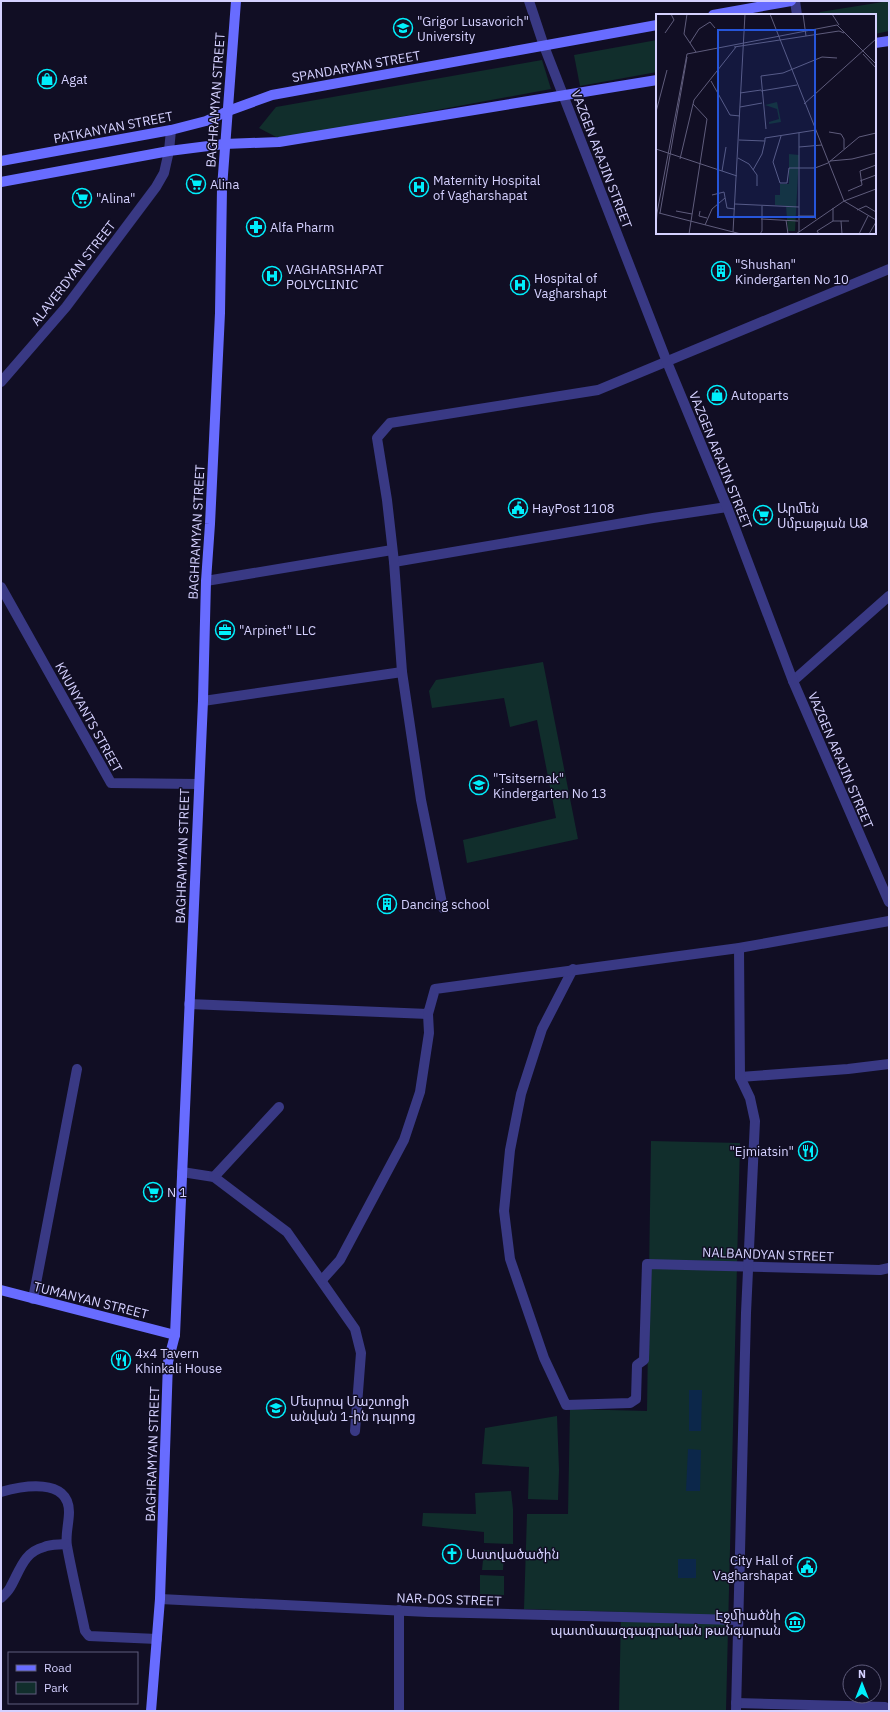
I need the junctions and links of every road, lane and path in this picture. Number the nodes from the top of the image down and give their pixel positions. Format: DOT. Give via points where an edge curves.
graph roads {
  1 [pos="236,1"];
  2 [pos="530,1"];
  3 [pos="791,1"];
  4 [pos="795,1"];
  5 [pos="719,14"];
  6 [pos="797,14"];
  7 [pos="656,25"];
  8 [pos="889,41"];
  9 [pos="876,43"];
  10 [pos="544,46"];
  11 [pos="656,80"];
  12 [pos="563,96"];
  13 [pos="228,110"];
  14 [pos="171,130"];
  15 [pos="224,144"];
  16 [pos="169,151"];
  17 [pos="1,162"];
  18 [pos="1,182"];
  19 [pos="889,269"];
  20 [pos="667,362"];
  21 [pos="1,382"];
  22 [pos="727,507"];
  23 [pos="392,550"];
  24 [pos="394,562"];
  25 [pos="206,581"];
  26 [pos="1,587"];
  27 [pos="889,596"];
  28 [pos="402,672"];
  29 [pos="793,681"];
  30 [pos="203,701"];
  31 [pos="198,784"];
  32 [pos="889,902"];
  33 [pos="443,908"];
  34 [pos="889,922"];
  35 [pos="739,948"];
  36 [pos="573,969"];
  37 [pos="189,1004"];
  38 [pos="428,1014"];
  39 [pos="889,1064"];
  40 [pos="77,1069"];
  41 [pos="740,1077"];
  42 [pos="279,1107"];
  43 [pos="182,1172"];
  44 [pos="214,1177"];
  45 [pos="748,1267"];
  46 [pos="889,1268"];
  47 [pos="322,1280"];
  48 [pos="1,1290"];
  49 [pos="33,1299"];
  50 [pos="175,1335"];
  51 [pos="355,1432"];
  52 [pos="1,1492"];
  53 [pos="66,1544"];
  54 [pos="1,1598"];
  55 [pos="160,1599"];
  56 [pos="399,1610"];
  57 [pos="738,1620"];
  58 [pos="157,1639"];
  59 [pos="736,1707"];
  60 [pos="151,1711"];
  61 [pos="399,1711"];
  62 [pos="888,1711"];
  1 -- 13 [label="main road, BAGHRAMYAN STREET"];
  2 -- 10 [label="street, VAZGEN ARAJIN STREET"];
  3 -- 5 [label="main road"];
  4 -- 6 [label="street"];
  7 -- 10 [label="main road, SPANDARYAN STREET"];
  8 -- 9 [label="main road"];
  10 -- 12 [label="street, VAZGEN ARAJIN STREET"];
  10 -- 13 [label="main road, SPANDARYAN STREET" via="272,95"];
  11 -- 12 [label="main road"];
  12 -- 15 [label="main road" via="279,142"];
  12 -- 20 [label="street, VAZGEN ARAJIN STREET"];
  13 -- 14 [label="main road, PATKANYAN STREET" via="206,121"];
  13 -- 15 [label="main road, BAGHRAMYAN STREET"];
  14 -- 16 [label="street, ALAVERDYAN STREET"];
  14 -- 17 [label="main road, PATKANYAN STREET"];
  15 -- 16 [label="main road"];
  15 -- 25 [label="main road, BAGHRAMYAN STREET" via="220,321"];
  16 -- 18 [label="main road"];
  16 -- 21 [label="street, ALAVERDYAN STREET" via="164,173 156,187 66,307"];
  19 -- 20 [label="street"];
  20 -- 22 [label="street, VAZGEN ARAJIN STREET"];
  20 -- 23 [label="street" via="598,390 390,423 377,438"];
  22 -- 24 [label="street"];
  22 -- 29 [label="street, VAZGEN ARAJIN STREET"];
  23 -- 24 [label="street"];
  23 -- 25 [label="street"];
  24 -- 28 [label="street"];
  25 -- 30 [label="main road, BAGHRAMYAN STREET"];
  26 -- 31 [label="street, KNUNYANTS STREET" via="111,783"];
  27 -- 29 [label="street"];
  28 -- 30 [label="street"];
  28 -- 33 [label="street" via="421,800"];
  29 -- 32 [label="street, VAZGEN ARAJIN STREET"];
  30 -- 31 [label="main road, BAGHRAMYAN STREET"];
  31 -- 37 [label="main road, BAGHRAMYAN STREET"];
  34 -- 35 [label="street"];
  35 -- 36 [label="street"];
  35 -- 41 [label="street"];
  36 -- 38 [label="street" via="435,989"];
  36 -- 45 [label="street, NALBANDYAN STREET" via="542,1029 521,1094 510,1150 504,1211 510,1259 544,1358 566,1405 634,1402 637,1395 638,1365 644,1360 647,1264"];
  37 -- 38 [label="street"];
  37 -- 43 [label="main road, BAGHRAMYAN STREET"];
  38 -- 47 [label="street" via="429,1033 420,1092 404,1140 340,1260"];
  39 -- 41 [label="street"];
  40 -- 49 [label="street"];
  41 -- 45 [label="street" via="750,1098 755,1121"];
  42 -- 44 [label="street"];
  43 -- 44 [label="street"];
  43 -- 50 [label="main road, BAGHRAMYAN STREET"];
  44 -- 47 [label="street" via="287,1232"];
  45 -- 46 [label="street, NALBANDYAN STREET" via="880,1270"];
  45 -- 57 [label="street"];
  47 -- 51 [label="street" via="356,1329 361,1353"];
  48 -- 49 [label="main road, TUMANYAN STREET"];
  49 -- 50 [label="main road, TUMANYAN STREET"];
  50 -- 55 [label="main road, BAGHRAMYAN STREET" via="168,1362"];
  52 -- 53 [label="street" via="36,1486 54,1489 68,1505"];
  53 -- 54 [label="street" via="46,1546 29,1555 10,1588"];
  53 -- 58 [label="street" via="85,1630 89,1636"];
  55 -- 56 [label="street, NAR-DOS STREET"];
  55 -- 58 [label="main road, BAGHRAMYAN STREET"];
  56 -- 57 [label="street, NAR-DOS STREET"];
  56 -- 61 [label="street"];
  57 -- 59 [label="street"];
  58 -- 60 [label="main road, BAGHRAMYAN STREET"];
  59 -- 62 [label="street" via="884,1707"];
}
